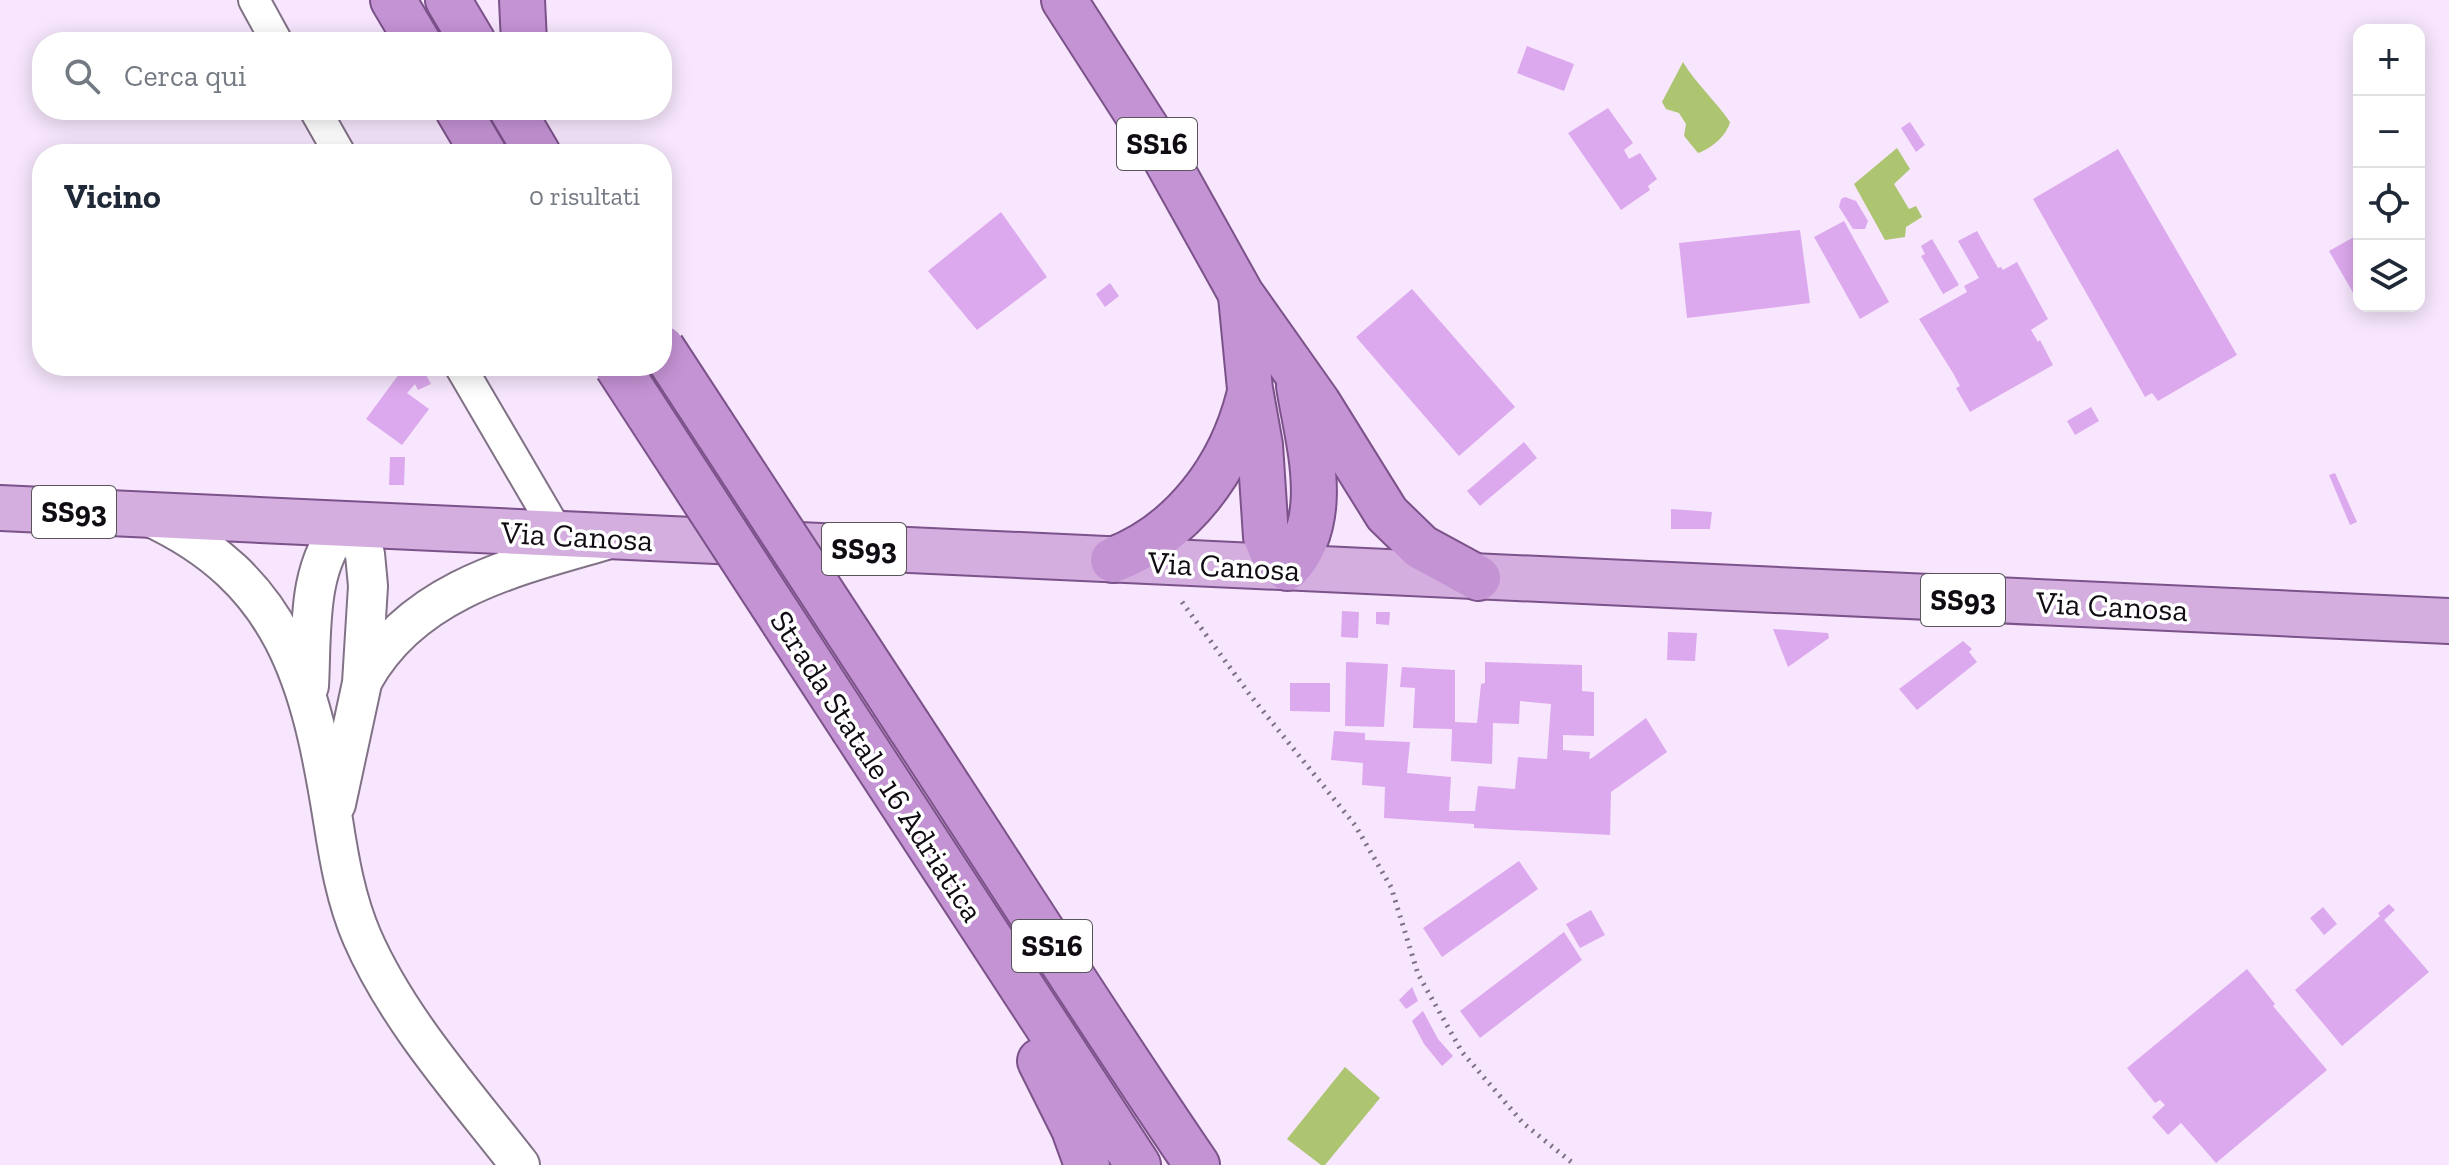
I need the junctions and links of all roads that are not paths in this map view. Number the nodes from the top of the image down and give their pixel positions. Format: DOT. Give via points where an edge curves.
graph roads {
  1 [pos="254,0"];
  2 [pos="393,0"];
  3 [pos="448,0"];
  4 [pos="522,0"];
  5 [pos="1064,0"];
  6 [pos="272,32"];
  7 [pos="412,32"];
  8 [pos="467,32"];
  9 [pos="524,32"];
  10 [pos="321,120"];
  11 [pos="464,120"];
  12 [pos="518,120"];
  13 [pos="551,120"];
  14 [pos="334,144"];
  15 [pos="478,144"];
  16 [pos="532,144"];
  17 [pos="561,144"];
  18 [pos="1241,294"];
  19 [pos="672,363"];
  20 [pos="1297,373"];
  21 [pos="466,376"];
  22 [pos="624,376"];
  23 [pos="1250,389"];
  24 [pos="0,508"];
  25 [pos="148,516"];
  26 [pos="344,525"];
  27 [pos="559,535"];
  28 [pos="614,538"];
  29 [pos="1133,561"];
  30 [pos="1287,568"];
  31 [pos="1478,578"];
  32 [pos="2449,621"];
  33 [pos="362,683"];
  34 [pos="308,698"];
  35 [pos="333,818"];
  36 [pos="937,856"];
  37 [pos="520,1165"];
  38 [pos="1087,1165"];
  39 [pos="1138,1165"];
  40 [pos="1197,1165"];
  1 -- 6 [label="street"];
  2 -- 7 [label="highway"];
  3 -- 8 [label="highway"];
  4 -- 9 [label="highway"];
  5 -- 18 [label="highway, SS16" via="1163,154"];
  10 -- 14 [label="street"];
  11 -- 15 [label="highway"];
  12 -- 16 [label="highway"];
  13 -- 17 [label="highway"];
  18 -- 20 [label="highway, SS16"];
  18 -- 23 [label="highway, SS16"];
  19 -- 40 [label="highway, Strada Statale 16 Adriatica / SS16, bridge"];
  20 -- 30 [label="highway, SS16" via="1313,501 1305,543"];
  20 -- 31 [label="highway, SS16" via="1394,523 1432,554"];
  21 -- 27 [label="street"];
  22 -- 36 [label="highway, Strada Statale 16 Adriatica / SS16, bridge"];
  23 -- 29 [label="highway, SS16" via="1218,471 1190,507"];
  23 -- 30 [label="highway, SS16" via="1266,537"];
  24 -- 25 [label="main road, Via Canosa / SS93"];
  25 -- 26 [label="main road, Via Canosa / SS93"];
  25 -- 34 [label="street" via="211,552 249,587 285,641"];
  26 -- 27 [label="main road, Via Canosa / SS93"];
  26 -- 33 [label="street" via="360,543 368,565"];
  26 -- 34 [label="street" via="328,547 318,575"];
  27 -- 28 [label="main road, Via Canosa / SS93"];
  28 -- 29 [label="main road, Via Canosa / SS93"];
  28 -- 33 [label="street" via="518,566 435,603 393,638"];
  29 -- 30 [label="main road, Via Canosa / SS93"];
  30 -- 31 [label="main road, Via Canosa / SS93"];
  31 -- 32 [label="main road, Via Canosa / SS93"];
  33 -- 35 [label="street"];
  34 -- 35 [label="street"];
  35 -- 37 [label="street" via="349,900 377,969"];
  36 -- 38 [label="highway, SS16" via="1074,1129"];
  36 -- 39 [label="highway, Strada Statale 16 Adriatica / SS16"];
}
